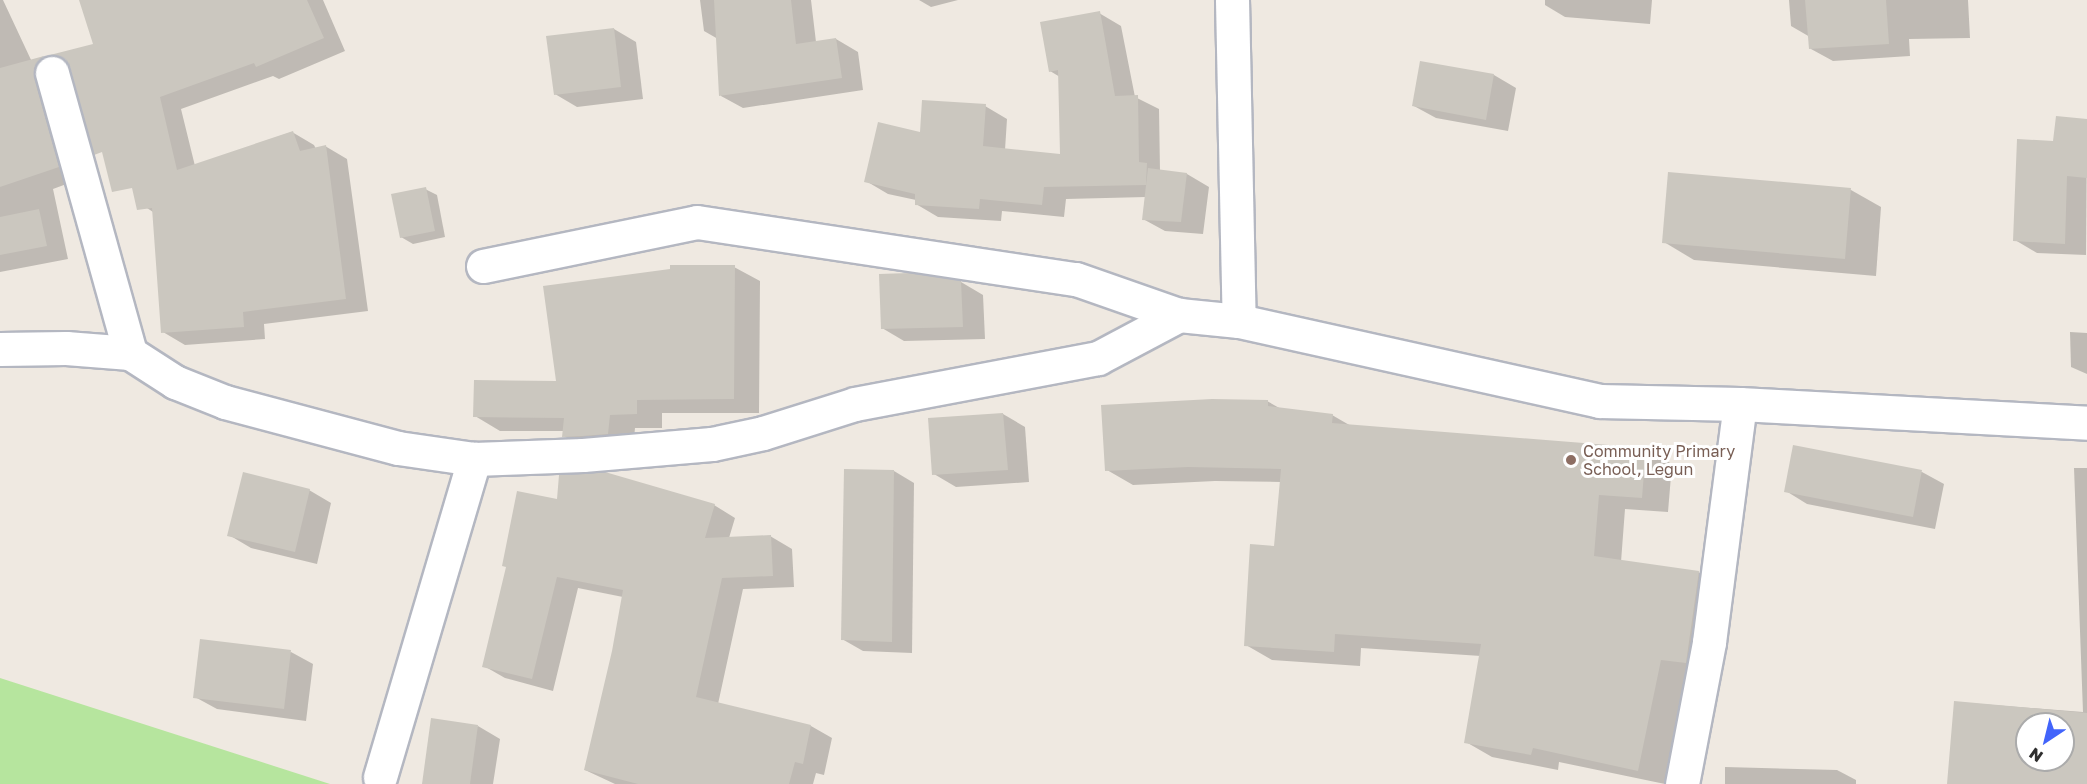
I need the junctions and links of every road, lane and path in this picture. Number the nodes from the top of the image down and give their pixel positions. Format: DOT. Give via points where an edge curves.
graph roads {
  1 [pos="1232,0"];
  2 [pos="52,73"];
  3 [pos="483,267"];
  4 [pos="1179,315"];
  5 [pos="1239,321"];
  6 [pos="0,349"];
  7 [pos="130,353"];
  8 [pos="1740,404"];
  9 [pos="2087,423"];
  10 [pos="474,459"];
  11 [pos="380,777"];
  12 [pos="1682,784"];
  1 -- 5 [label="street"];
  2 -- 7 [label="street"];
  3 -- 4 [label="street" via="697,222 1076,279"];
  4 -- 5 [label="street"];
  4 -- 10 [label="street" via="1098,358 855,404 763,433 712,444"];
  5 -- 8 [label="street" via="1599,401"];
  6 -- 7 [label="street" via="66,348"];
  7 -- 10 [label="street" via="175,382 225,402 398,448"];
  8 -- 9 [label="street"];
  8 -- 12 [label="street" via="1709,642"];
  10 -- 11 [label="street"];
}
